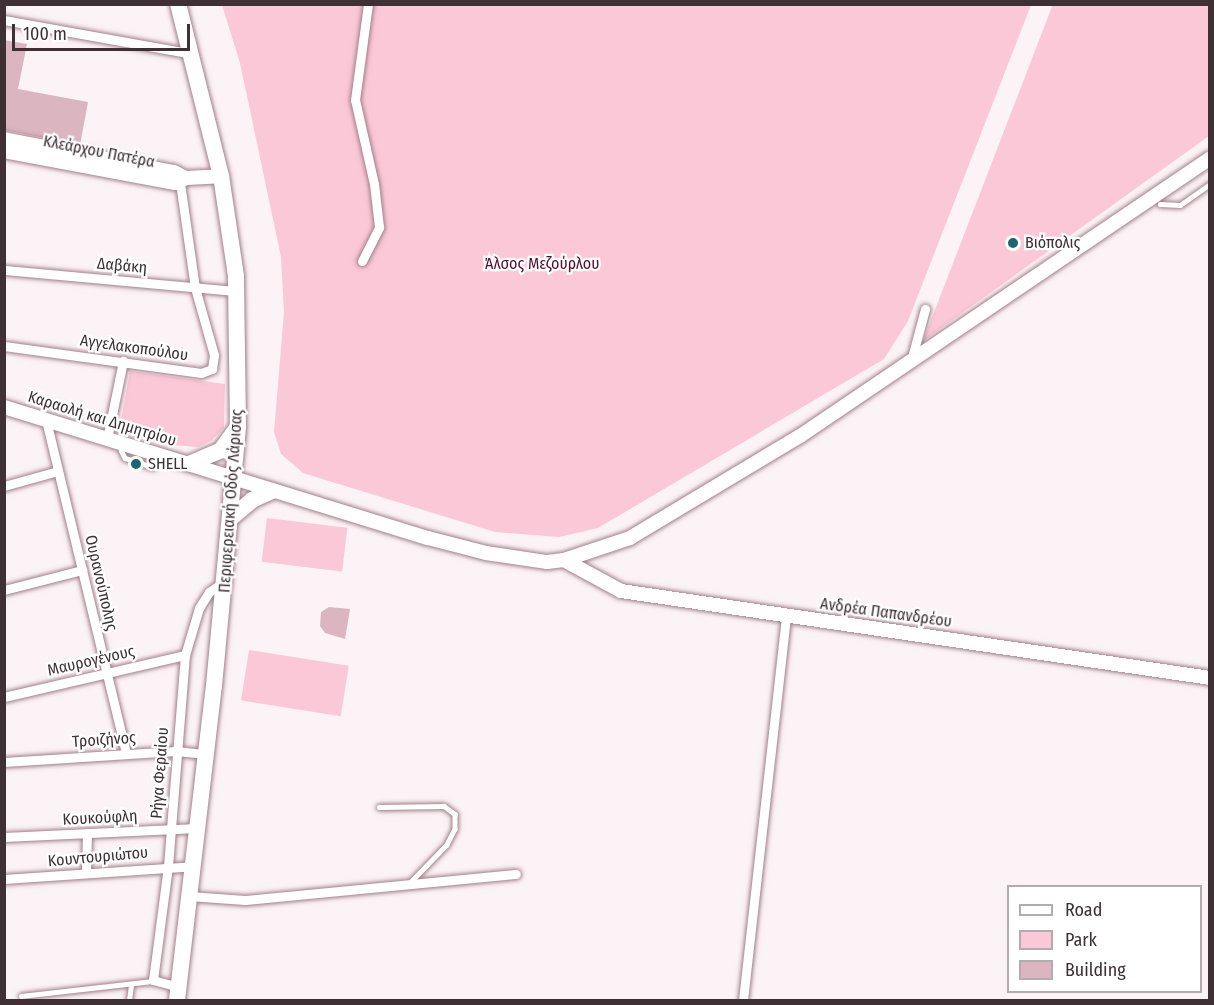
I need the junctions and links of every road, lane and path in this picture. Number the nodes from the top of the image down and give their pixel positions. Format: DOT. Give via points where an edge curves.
graph roads {
  1 [pos="178,4"];
  2 [pos="368,4"];
  3 [pos="4,20"];
  4 [pos="193,54"];
  5 [pos="4,139"];
  6 [pos="4,152"];
  7 [pos="1209,159"];
  8 [pos="221,176"];
  9 [pos="183,180"];
  10 [pos="1209,184"];
  11 [pos="1160,204"];
  12 [pos="363,261"];
  13 [pos="4,270"];
  14 [pos="195,288"];
  15 [pos="237,291"];
  16 [pos="925,309"];
  17 [pos="4,346"];
  18 [pos="123,361"];
  19 [pos="910,363"];
  20 [pos="4,406"];
  21 [pos="46,420"];
  22 [pos="238,426"];
  23 [pos="107,439"];
  24 [pos="121,450"];
  25 [pos="159,462"];
  26 [pos="191,463"];
  27 [pos="58,471"];
  28 [pos="234,477"];
  29 [pos="4,486"];
  30 [pos="272,491"];
  31 [pos="232,517"];
  32 [pos="564,560"];
  33 [pos="82,570"];
  34 [pos="226,580"];
  35 [pos="4,590"];
  36 [pos="786,615"];
  37 [pos="184,654"];
  38 [pos="106,672"];
  39 [pos="1209,678"];
  40 [pos="4,697"];
  41 [pos="176,751"];
  42 [pos="126,753"];
  43 [pos="206,754"];
  44 [pos="4,762"];
  45 [pos="379,807"];
  46 [pos="197,828"];
  47 [pos="171,830"];
  48 [pos="87,833"];
  49 [pos="4,837"];
  50 [pos="168,866"];
  51 [pos="193,866"];
  52 [pos="86,873"];
  53 [pos="516,874"];
  54 [pos="4,879"];
  55 [pos="407,887"];
  56 [pos="189,896"];
  57 [pos="153,981"];
  58 [pos="131,985"];
  59 [pos="178,994"];
  60 [pos="21,996"];
  61 [pos="129,1000"];
  62 [pos="743,1000"];
  1 -- 4 [label="highway, Περιφερειακή Οδός Λάρισας"];
  2 -- 12 [label="street" via="355,100 379,220 374,242"];
  3 -- 4 [label="street"];
  4 -- 8 [label="highway, Περιφερειακή Οδός Λάρισας"];
  5 -- 9 [label="street, Κλεάρχου Πατέρα" via="174,172"];
  6 -- 9 [label="street, Κλεάρχου Πατέρα"];
  7 -- 19 [label="street"];
  8 -- 9 [label="street, Κλεάρχου Πατέρα"];
  8 -- 15 [label="highway, Περιφερειακή Οδός Λάρισας"];
  9 -- 14 [label="street, Αγγελακοπούλου"];
  10 -- 11 [label="lane" via="1180,206"];
  13 -- 14 [label="street, Δαβάκη"];
  14 -- 15 [label="street, Δαβάκη"];
  14 -- 18 [label="street, Αγγελακοπούλου" via="214,355 212,369 201,374"];
  15 -- 22 [label="highway, Περιφερειακή Οδός Λάρισας"];
  16 -- 19 [label="street"];
  17 -- 18 [label="street, Αγγελακοπούλου"];
  18 -- 23 [label="street"];
  19 -- 32 [label="street" via="800,436 630,538"];
  20 -- 21 [label="street, Καραολή και Δημητρίου"];
  21 -- 23 [label="street, Καραολή και Δημητρίου"];
  21 -- 27 [label="street, Ουρανούπολης"];
  22 -- 26 [label="highway" via="221,450"];
  22 -- 28 [label="highway, Περιφερειακή Οδός Λάρισας"];
  23 -- 26 [label="street, Καραολή και Δημητρίου"];
  24 -- 25 [label="lane" via="125,458 153,467"];
  26 -- 28 [label="street, Καραολή και Δημητρίου"];
  27 -- 29 [label="street"];
  27 -- 33 [label="street, Ουρανούπολης"];
  28 -- 30 [label="street, Καραολή και Δημητρίου"];
  28 -- 31 [label="highway, Περιφερειακή Οδός Λάρισας"];
  30 -- 31 [label="highway" via="252,500"];
  30 -- 32 [label="street, Καραολή και Δημητρίου" via="486,553 547,562"];
  31 -- 34 [label="highway, Περιφερειακή Οδός Λάρισας"];
  32 -- 36 [label="street, Ανδρέα Παπανδρέου" via="621,591"];
  33 -- 35 [label="street"];
  33 -- 38 [label="street, Ουρανούπολης"];
  34 -- 37 [label="street, Ρήγα Φεραίου" via="203,599"];
  34 -- 43 [label="highway, Περιφερειακή Οδός Λάρισας"];
  36 -- 39 [label="street, Ανδρέα Παπανδρέου"];
  36 -- 62 [label="street"];
  37 -- 38 [label="street, Μαυρογένους"];
  37 -- 41 [label="street, Ρήγα Φεραίου"];
  38 -- 40 [label="street, Μαυρογένους"];
  38 -- 42 [label="street, Ουρανούπολης"];
  41 -- 42 [label="street, Τρoιζήνος"];
  41 -- 43 [label="street, Τρoιζήνος"];
  41 -- 47 [label="street, Ρήγα Φεραίου"];
  42 -- 44 [label="street, Τρoιζήνος"];
  43 -- 46 [label="highway, Περιφερειακή Οδός Λάρισας"];
  45 -- 55 [label="lane" via="444,806 457,818 447,845"];
  46 -- 47 [label="street, Κουκούφλη"];
  46 -- 51 [label="highway, Περιφερειακή Οδός Λάρισας"];
  47 -- 48 [label="street, Κουκούφλη"];
  47 -- 50 [label="street, Ρήγα Φεραίου"];
  48 -- 49 [label="street, Κουκούφλη"];
  48 -- 52 [label="street"];
  50 -- 51 [label="street, Κουντουριώτου"];
  50 -- 52 [label="street, Κουντουριώτου"];
  50 -- 57 [label="street, Ρήγα Φεραίου"];
  51 -- 56 [label="highway, Περιφερειακή Οδός Λάρισας"];
  52 -- 54 [label="street, Κουντουριώτου"];
  53 -- 55 [label="street"];
  55 -- 56 [label="street" via="245,900"];
  56 -- 59 [label="highway, Περιφερειακή Οδός Λάρισας"];
  57 -- 58 [label="lane"];
  57 -- 59 [label="street"];
  58 -- 60 [label="lane"];
  58 -- 61 [label="lane"];
}
